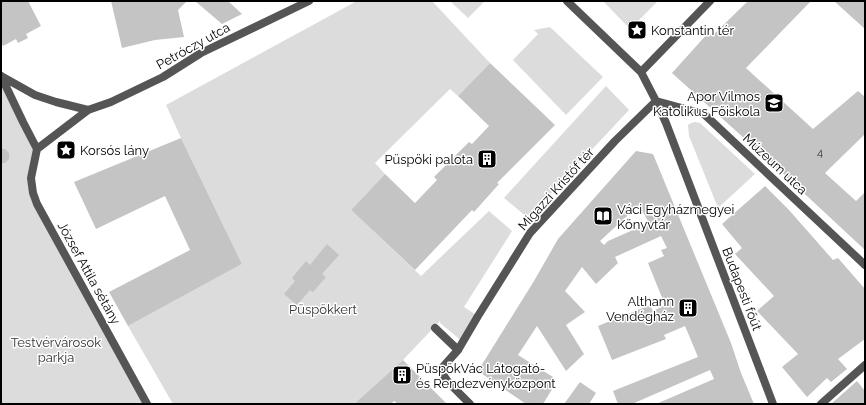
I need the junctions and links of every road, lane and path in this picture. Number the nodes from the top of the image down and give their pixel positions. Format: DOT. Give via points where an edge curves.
graph roads {
  1 [pos="309,1"];
  2 [pos="567,1"];
  3 [pos="710,1"];
  4 [pos="641,72"];
  5 [pos="1,76"];
  6 [pos="656,101"];
  7 [pos="88,110"];
  8 [pos="37,148"];
  9 [pos="865,265"];
  10 [pos="435,328"];
  11 [pos="458,350"];
  12 [pos="865,365"];
  13 [pos="147,404"];
  14 [pos="470,404"];
  15 [pos="773,404"];
  16 [pos="820,404"];
  1 -- 7 [label="street, Petróczy utca" via="201,53 163,77"];
  2 -- 4 [label="street, Budapesti főút"];
  3 -- 4 [label="street"];
  4 -- 6 [label="street, Budapesti főút"];
  5 -- 7 [label="street" via="35,95"];
  5 -- 8 [label="street"];
  6 -- 9 [label="street, Múzeum utca" via="704,114"];
  6 -- 11 [label="street, Migazzi Kristóf tér" via="615,141 530,234"];
  6 -- 15 [label="street, Budapesti főút"];
  7 -- 8 [label="street, Petróczy utca"];
  8 -- 13 [label="street, József Attila sétány" via="31,178 37,204"];
  10 -- 11 [label="street"];
  11 -- 14 [label="street, Migazzi Kristóf tér" via="442,368 449,383"];
  12 -- 16 [label="street"];
}
